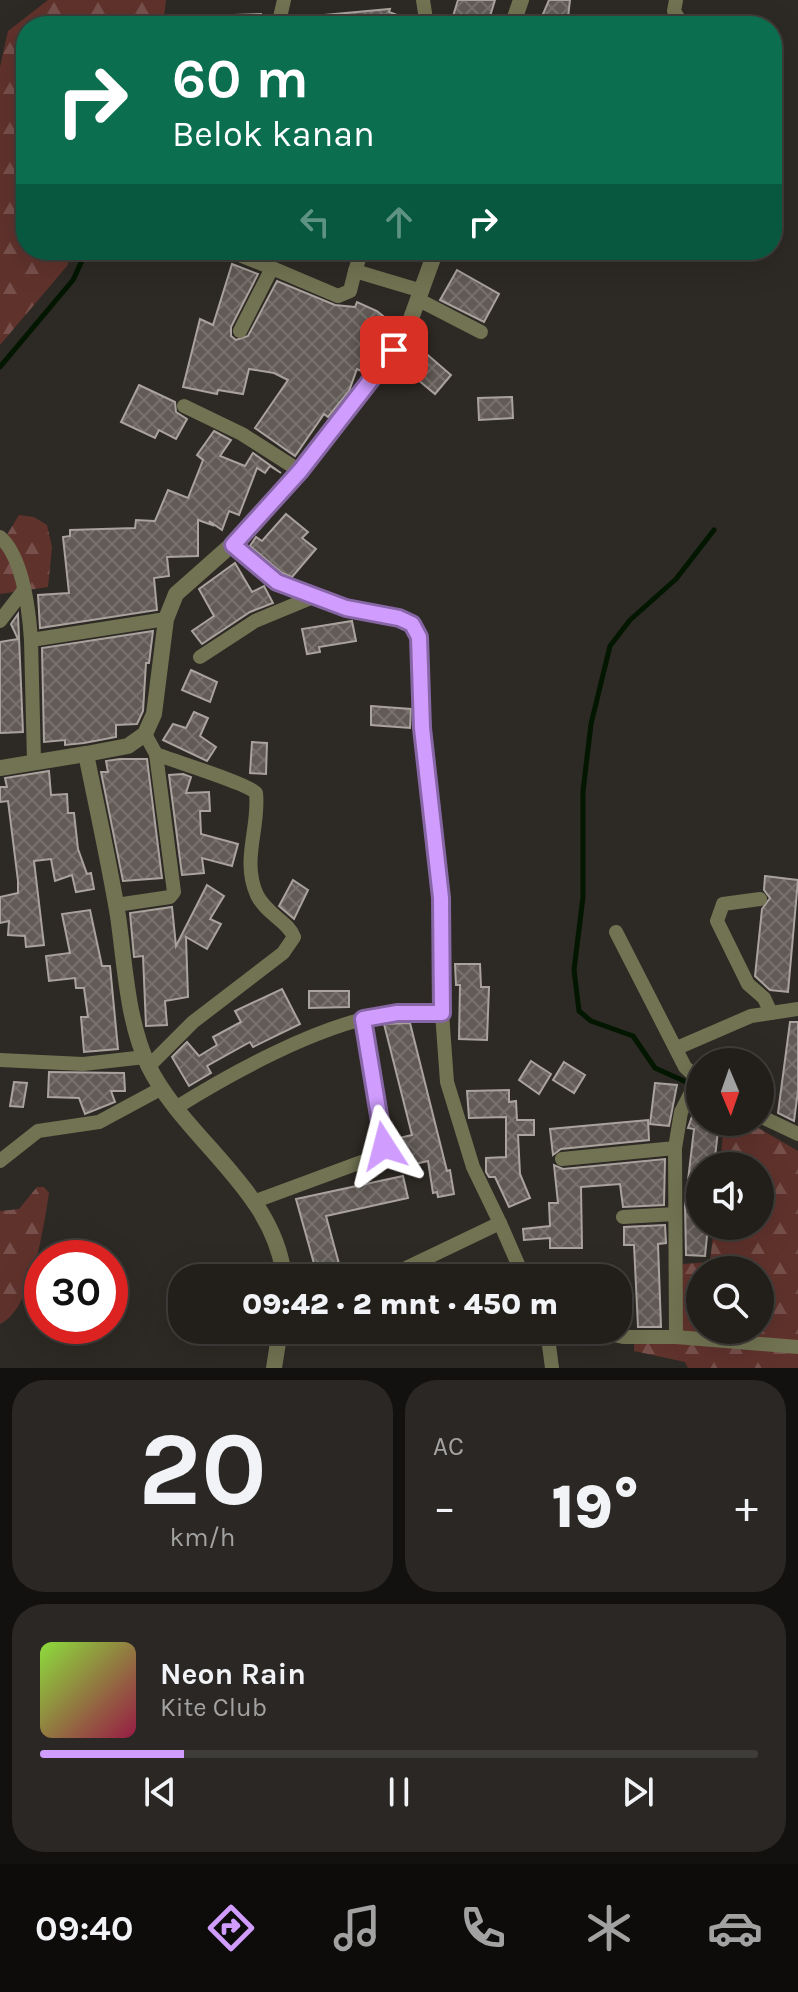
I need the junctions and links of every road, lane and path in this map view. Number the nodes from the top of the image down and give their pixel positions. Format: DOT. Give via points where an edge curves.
graph roads {
  1 [pos="252,260"];
  2 [pos="359,260"];
  3 [pos="433,260"];
  4 [pos="272,268"];
  5 [pos="355,271"];
  6 [pos="420,296"];
  7 [pos="240,331"];
  8 [pos="481,332"];
  9 [pos="184,406"];
  10 [pos="300,471"];
  11 [pos="0,537"];
  12 [pos="233,545"];
  13 [pos="24,590"];
  14 [pos="313,597"];
  15 [pos="166,619"];
  16 [pos="0,621"];
  17 [pos="31,640"];
  18 [pos="200,657"];
  19 [pos="145,734"];
  20 [pos="86,754"];
  21 [pos="156,754"];
  22 [pos="34,761"];
  23 [pos="0,768"];
  24 [pos="760,899"];
  25 [pos="116,905"];
  26 [pos="616,932"];
  27 [pos="798,1009"];
  28 [pos="442,1013"];
  29 [pos="771,1013"];
  30 [pos="363,1019"];
  31 [pos="677,1048"];
  32 [pos="0,1060"];
  33 [pos="147,1061"];
  34 [pos="686,1068"];
  35 [pos="162,1088"];
  36 [pos="686,1103"];
  37 [pos="177,1107"];
  38 [pos="774,1123"];
  39 [pos="798,1134"];
  40 [pos="675,1148"];
  41 [pos="562,1159"];
  42 [pos="0,1161"];
  43 [pos="253,1202"];
  44 [pos="675,1214"];
  45 [pos="623,1217"];
  46 [pos="500,1223"];
  47 [pos="282,1264"];
  48 [pos="414,1264"];
  49 [pos="518,1264"];
  50 [pos="632,1337"];
  51 [pos="676,1337"];
  52 [pos="278,1344"];
  53 [pos="549,1344"];
  54 [pos="798,1347"];
  55 [pos="274,1368"];
  56 [pos="552,1368"];
  1 -- 4 [label="street"];
  2 -- 5 [label="street"];
  3 -- 6 [label="street"];
  4 -- 5 [label="street" via="338,296 350,291"];
  4 -- 7 [label="street"];
  5 -- 6 [label="street"];
  6 -- 8 [label="street"];
  6 -- 10 [label="street" via="383,367"];
  9 -- 10 [label="street"];
  10 -- 12 [label="street"];
  11 -- 13 [label="street" via="12,553"];
  12 -- 14 [label="street" via="277,582"];
  12 -- 15 [label="street" via="179,591"];
  13 -- 16 [label="street"];
  13 -- 17 [label="street"];
  14 -- 18 [label="street" via="255,621"];
  14 -- 28 [label="street" via="399,618 418,633 422,728 441,898"];
  15 -- 17 [label="street"];
  15 -- 19 [label="street" via="154,714"];
  17 -- 22 [label="street"];
  19 -- 20 [label="street" via="128,746"];
  19 -- 21 [label="street"];
  20 -- 22 [label="street"];
  20 -- 25 [label="street"];
  21 -- 25 [label="street" via="174,892 170,897"];
  21 -- 33 [label="street" via="242,782 256,793 250,866 255,891 266,912 294,937 283,953"];
  22 -- 23 [label="street"];
  24 -- 29 [label="street" via="723,904 717,921 748,984"];
  25 -- 33 [label="street" via="132,1015"];
  26 -- 31 [label="street"];
  27 -- 29 [label="street"];
  28 -- 30 [label="street"];
  28 -- 46 [label="street" via="450,1099 474,1170"];
  29 -- 31 [label="street" via="751,1016"];
  30 -- 37 [label="street" via="226,1076"];
  30 -- 43 [label="street" via="383,1154"];
  31 -- 34 [label="street"];
  32 -- 33 [label="street"];
  33 -- 35 [label="street"];
  35 -- 37 [label="street"];
  35 -- 42 [label="street" via="99,1122 38,1131"];
  36 -- 40 [label="street"];
  37 -- 43 [label="street"];
  38 -- 39 [label="street"];
  40 -- 41 [label="street"];
  40 -- 44 [label="street"];
  43 -- 47 [label="street"];
  44 -- 45 [label="street"];
  44 -- 51 [label="street"];
  46 -- 48 [label="street"];
  46 -- 49 [label="street"];
  50 -- 51 [label="street"];
  51 -- 54 [label="street"];
  52 -- 55 [label="street"];
  53 -- 56 [label="street"];
}
